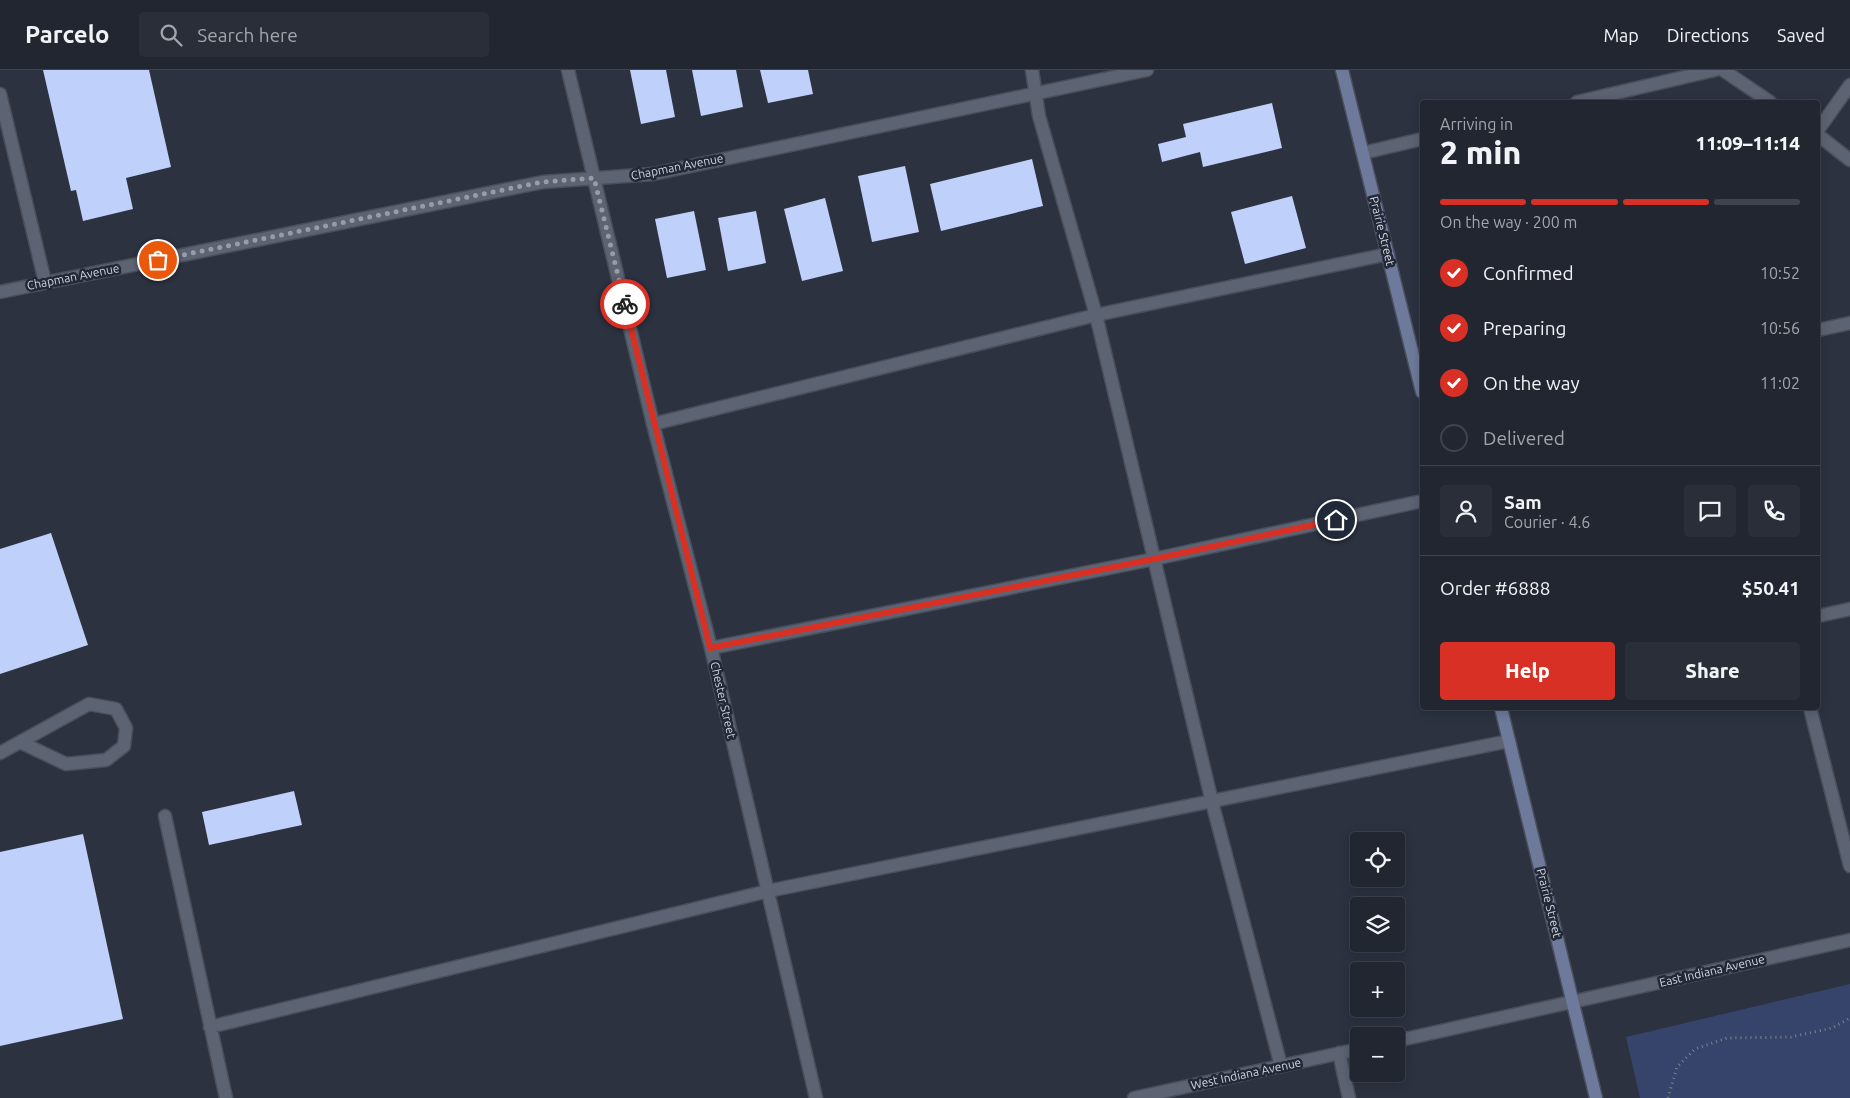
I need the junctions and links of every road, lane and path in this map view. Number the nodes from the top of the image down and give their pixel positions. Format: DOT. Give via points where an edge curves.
graph roads {
  1 [pos="568,70"];
  2 [pos="1032,70"];
  3 [pos="1147,70"];
  4 [pos="1342,70"];
  5 [pos="1716,70"];
  6 [pos="1724,70"];
  7 [pos="1850,85"];
  8 [pos="1036,92"];
  9 [pos="0,94"];
  10 [pos="1618,98"];
  11 [pos="1598,100"];
  12 [pos="1767,100"];
  13 [pos="1820,127"];
  14 [pos="1820,137"];
  15 [pos="1420,139"];
  16 [pos="1363,153"];
  17 [pos="1850,160"];
  18 [pos="594,178"];
  19 [pos="1388,254"];
  20 [pos="44,282"];
  21 [pos="0,292"];
  22 [pos="1096,315"];
  23 [pos="1850,323"];
  24 [pos="1820,330"];
  25 [pos="1420,384"];
  26 [pos="653,424"];
  27 [pos="1420,501"];
  28 [pos="1154,559"];
  29 [pos="1850,608"];
  30 [pos="1820,616"];
  31 [pos="710,648"];
  32 [pos="1501,710"];
  33 [pos="1811,710"];
  34 [pos="1509,741"];
  35 [pos="20,742"];
  36 [pos="0,753"];
  37 [pos="1212,802"];
  38 [pos="165,816"];
  39 [pos="1850,866"];
  40 [pos="768,891"];
  41 [pos="1850,940"];
  42 [pos="1574,1002"];
  43 [pos="1850,1018"];
  44 [pos="210,1027"];
  45 [pos="1405,1039"];
  46 [pos="1350,1051"];
  47 [pos="1339,1053"];
  48 [pos="1280,1066"];
  49 [pos="226,1098"];
  50 [pos="816,1098"];
  51 [pos="1134,1098"];
  52 [pos="1349,1098"];
  53 [pos="1596,1098"];
  54 [pos="1668,1098"];
  1 -- 18 [label="street, Chester Street"];
  2 -- 8 [label="street"];
  3 -- 8 [label="street, Chapman Avenue"];
  4 -- 16 [label="main road, Prairie Street"];
  5 -- 10 [label="street"];
  6 -- 12 [label="street"];
  7 -- 13 [label="street"];
  8 -- 18 [label="street, Chapman Avenue" via="653,174"];
  8 -- 22 [label="street" via="1039,116"];
  9 -- 20 [label="street"];
  10 -- 11 [label="street"];
  14 -- 17 [label="street"];
  15 -- 16 [label="street"];
  16 -- 19 [label="main road, Prairie Street"];
  18 -- 20 [label="street, Chapman Avenue" via="542,182"];
  18 -- 26 [label="street, Chester Street"];
  19 -- 22 [label="street"];
  19 -- 25 [label="main road, Prairie Street"];
  20 -- 21 [label="street, Chapman Avenue"];
  22 -- 26 [label="street"];
  22 -- 28 [label="street"];
  23 -- 24 [label="street"];
  26 -- 31 [label="street, Chester Street"];
  27 -- 28 [label="street"];
  28 -- 31 [label="street"];
  28 -- 37 [label="street"];
  29 -- 30 [label="street"];
  31 -- 40 [label="street, Chester Street"];
  32 -- 34 [label="main road, Prairie Street"];
  33 -- 39 [label="street"];
  34 -- 37 [label="street"];
  34 -- 42 [label="main road, Prairie Street"];
  35 -- 35 [label="street" via="66,764 106,760 124,746 126,728 116,709 89,704"];
  35 -- 36 [label="street"];
  37 -- 40 [label="street"];
  37 -- 48 [label="street"];
  38 -- 44 [label="street"];
  40 -- 44 [label="street"];
  40 -- 50 [label="street, Chester Street"];
  41 -- 42 [label="street, East Indiana Avenue"];
  42 -- 45 [label="street"];
  42 -- 53 [label="main road, Prairie Street"];
  43 -- 54 [label="path" via="1832,1028 1791,1037 1727,1038 1695,1049 1677,1067"];
  44 -- 49 [label="street"];
  46 -- 47 [label="street, West Indiana Avenue"];
  47 -- 48 [label="street, West Indiana Avenue"];
  47 -- 52 [label="street"];
  48 -- 51 [label="street, West Indiana Avenue"];
}
